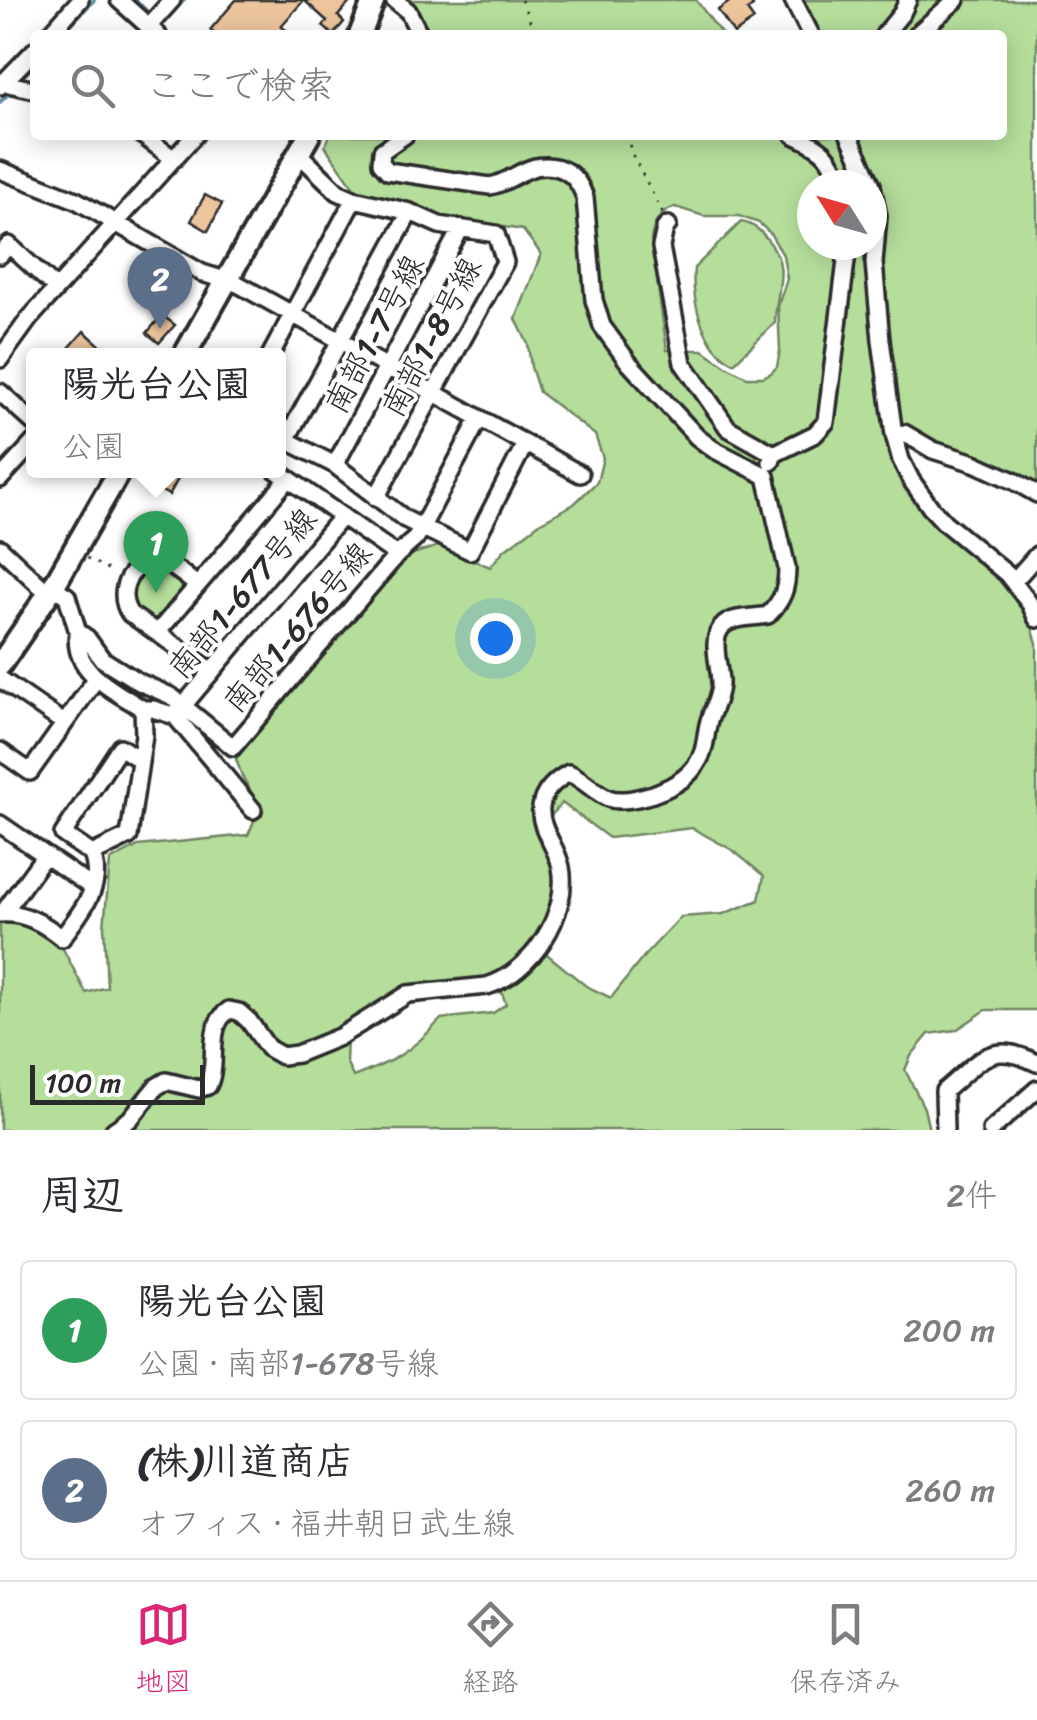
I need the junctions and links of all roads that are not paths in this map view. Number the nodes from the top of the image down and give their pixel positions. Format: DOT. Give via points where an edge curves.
graph roads {
  1 [pos="80,0"];
  2 [pos="119,0"];
  3 [pos="172,0"];
  4 [pos="374,0"];
  5 [pos="394,0"];
  6 [pos="793,0"];
  7 [pos="908,0"];
  8 [pos="956,0"];
  9 [pos="53,30"];
  10 [pos="152,30"];
  11 [pos="154,30"];
  12 [pos="362,30"];
  13 [pos="417,30"];
  14 [pos="808,30"];
  15 [pos="887,30"];
  16 [pos="922,30"];
  17 [pos="30,55"];
  18 [pos="1,84"];
  19 [pos="30,89"];
  20 [pos="149,140"];
  21 [pos="191,140"];
  22 [pos="398,140"];
  23 [pos="804,140"];
  24 [pos="851,140"];
  25 [pos="304,144"];
  26 [pos="174,159"];
  27 [pos="0,170"];
  28 [pos="836,170"];
  29 [pos="865,170"];
  30 [pos="354,198"];
  31 [pos="410,212"];
  32 [pos="116,222"];
  33 [pos="668,224"];
  34 [pos="461,228"];
  35 [pos="0,254"];
  36 [pos="846,260"];
  37 [pos="874,260"];
  38 [pos="225,282"];
  39 [pos="56,288"];
  40 [pos="292,314"];
  41 [pos="339,341"];
  42 [pos="188,348"];
  43 [pos="274,348"];
  44 [pos="0,358"];
  45 [pos="386,368"];
  46 [pos="0,392"];
  47 [pos="433,393"];
  48 [pos="26,416"];
  49 [pos="479,419"];
  50 [pos="894,435"];
  51 [pos="525,444"];
  52 [pos="26,451"];
  53 [pos="774,454"];
  54 [pos="335,464"];
  55 [pos="580,474"];
  56 [pos="766,476"];
  57 [pos="286,477"];
  58 [pos="115,478"];
  59 [pos="279,478"];
  60 [pos="0,480"];
  61 [pos="1037,494"];
  62 [pos="376,498"];
  63 [pos="342,516"];
  64 [pos="422,527"];
  65 [pos="0,548"];
  66 [pos="398,554"];
  67 [pos="1037,555"];
  68 [pos="1014,581"];
  69 [pos="197,585"];
  70 [pos="51,591"];
  71 [pos="1037,619"];
  72 [pos="78,632"];
  73 [pos="157,633"];
  74 [pos="0,665"];
  75 [pos="212,671"];
  76 [pos="0,679"];
  77 [pos="96,679"];
  78 [pos="183,706"];
  79 [pos="144,708"];
  80 [pos="64,724"];
  81 [pos="0,751"];
  82 [pos="140,760"];
  83 [pos="253,810"];
  84 [pos="0,824"];
  85 [pos="92,854"];
  86 [pos="45,855"];
  87 [pos="93,888"];
  88 [pos="2,914"];
  89 [pos="1037,1062"];
  90 [pos="1037,1089"];
  91 [pos="114,1130"];
  92 [pos="945,1130"];
  93 [pos="991,1130"];
  1 -- 9 [label="street"];
  2 -- 10 [label="street"];
  3 -- 11 [label="street"];
  4 -- 12 [label="main road"];
  5 -- 13 [label="street"];
  6 -- 14 [label="street"];
  7 -- 15 [label="street"];
  8 -- 16 [label="street"];
  17 -- 18 [label="street"];
  18 -- 19 [label="street"];
  20 -- 26 [label="street"];
  21 -- 26 [label="street"];
  22 -- 56 [label="street" via="382,151 388,171 490,186 535,167 570,172 585,198 602,326 697,437"];
  23 -- 28 [label="street" via="832,159"];
  24 -- 29 [label="street"];
  25 -- 30 [label="street, 南部1-8号線" via="338,192"];
  25 -- 38 [label="main road"];
  26 -- 32 [label="street"];
  27 -- 32 [label="street"];
  30 -- 31 [label="street, 南部1-8号線"];
  30 -- 40 [label="street"];
  31 -- 34 [label="street, 南部1-8号線"];
  31 -- 41 [label="street"];
  32 -- 38 [label="street"];
  32 -- 39 [label="street"];
  33 -- 53 [label="street" via="661,247 683,363 728,428"];
  34 -- 45 [label="street, 南部1-7号線"];
  34 -- 47 [label="street, 南部1-8号線" via="496,234 505,262"];
  35 -- 39 [label="street" via="8,245"];
  36 -- 53 [label="street" via="826,422"];
  37 -- 50 [label="street"];
  38 -- 40 [label="street"];
  38 -- 42 [label="main road"];
  39 -- 44 [label="street"];
  40 -- 41 [label="street"];
  40 -- 43 [label="street"];
  41 -- 45 [label="street"];
  41 -- 54 [label="street" via="286,440"];
  45 -- 47 [label="street"];
  45 -- 54 [label="street, 南部1-7号線"];
  46 -- 48 [label="street"];
  47 -- 49 [label="street"];
  47 -- 62 [label="street, 南部1-8号線"];
  49 -- 51 [label="street"];
  49 -- 64 [label="street"];
  50 -- 61 [label="street" via="904,432"];
  50 -- 68 [label="street" via="931,508"];
  51 -- 55 [label="street"];
  51 -- 64 [label="street" via="470,551"];
  52 -- 60 [label="street"];
  53 -- 56 [label="street"];
  54 -- 62 [label="street"];
  56 -- 91 [label="street" via="787,568 782,598 768,615 734,620 718,632 717,701 688,776 667,789 619,801 569,772 556,780 541,804 561,867 560,902 528,958 487,986 408,994 339,1037 297,1054 268,1048 239,1012 229,1010 214,1034 208,1086 166,1081"];
  57 -- 63 [label="street, 南部1-676号線"];
  58 -- 70 [label="main road"];
  59 -- 69 [label="street"];
  62 -- 64 [label="street"];
  63 -- 66 [label="street, 南部1-676号線"];
  63 -- 75 [label="street, 南部1-677号線"];
  64 -- 66 [label="street"];
  65 -- 70 [label="street, 南部1-676号線"];
  66 -- 78 [label="street, 南部1-676号線" via="233,748"];
  67 -- 68 [label="street"];
  68 -- 71 [label="street"];
  69 -- 73 [label="street"];
  69 -- 73 [label="street" via="155,562 119,577 130,614"];
  70 -- 72 [label="street, 南部1-676号線" via="68,596"];
  70 -- 74 [label="main road"];
  72 -- 77 [label="street" via="76,645"];
  72 -- 78 [label="street, 南部1-676号線" via="116,670"];
  73 -- 75 [label="street"];
  75 -- 78 [label="street, 南部1-677号線"];
  76 -- 80 [label="street"];
  77 -- 79 [label="street"];
  77 -- 80 [label="street"];
  79 -- 82 [label="street"];
  79 -- 83 [label="street" via="175,716"];
  80 -- 81 [label="street" via="30,772"];
  82 -- 85 [label="street" via="129,836"];
  82 -- 85 [label="street" via="120,747 62,834"];
  84 -- 86 [label="street"];
  85 -- 87 [label="street"];
  86 -- 87 [label="street"];
  86 -- 88 [label="street"];
  87 -- 88 [label="street" via="62,938 41,922"];
  89 -- 92 [label="street" via="1017,1053 988,1054 944,1091"];
  90 -- 93 [label="street"];
}
